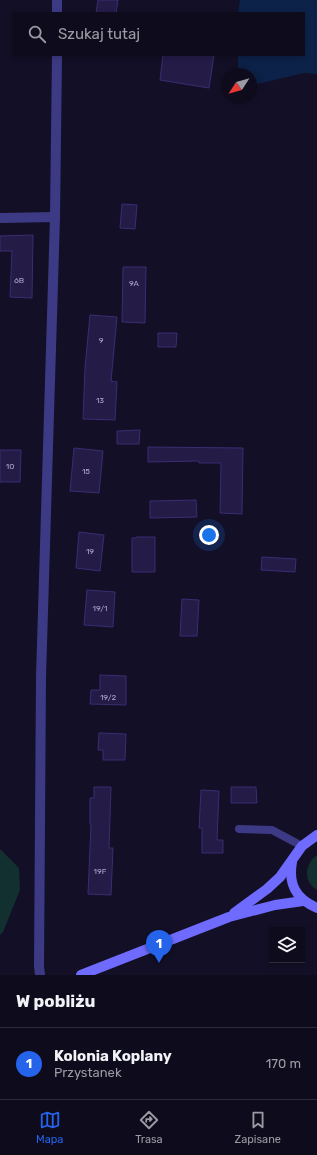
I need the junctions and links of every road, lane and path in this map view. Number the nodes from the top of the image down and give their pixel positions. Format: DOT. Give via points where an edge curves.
graph roads {
  1 [pos="57,0"];
  2 [pos="57,12"];
  3 [pos="57,56"];
  4 [pos="55,217"];
  5 [pos="0,218"];
  6 [pos="239,829"];
  7 [pos="316,837"];
  8 [pos="302,846"];
  9 [pos="293,858"];
  10 [pos="303,900"];
  11 [pos="317,908"];
  12 [pos="229,917"];
  13 [pos="40,975"];
  14 [pos="81,975"];
  1 -- 2 [label="street"];
  3 -- 4 [label="street"];
  4 -- 5 [label="street"];
  4 -- 13 [label="street" via="41,677"];
  6 -- 8 [label="lane" via="272,830"];
  7 -- 8 [label="street"];
  8 -- 9 [label="street"];
  9 -- 10 [label="street" via="290,873 294,888"];
  9 -- 12 [label="street" via="280,877 267,889"];
  10 -- 11 [label="street"];
  10 -- 12 [label="street"];
  12 -- 14 [label="street"];
}
